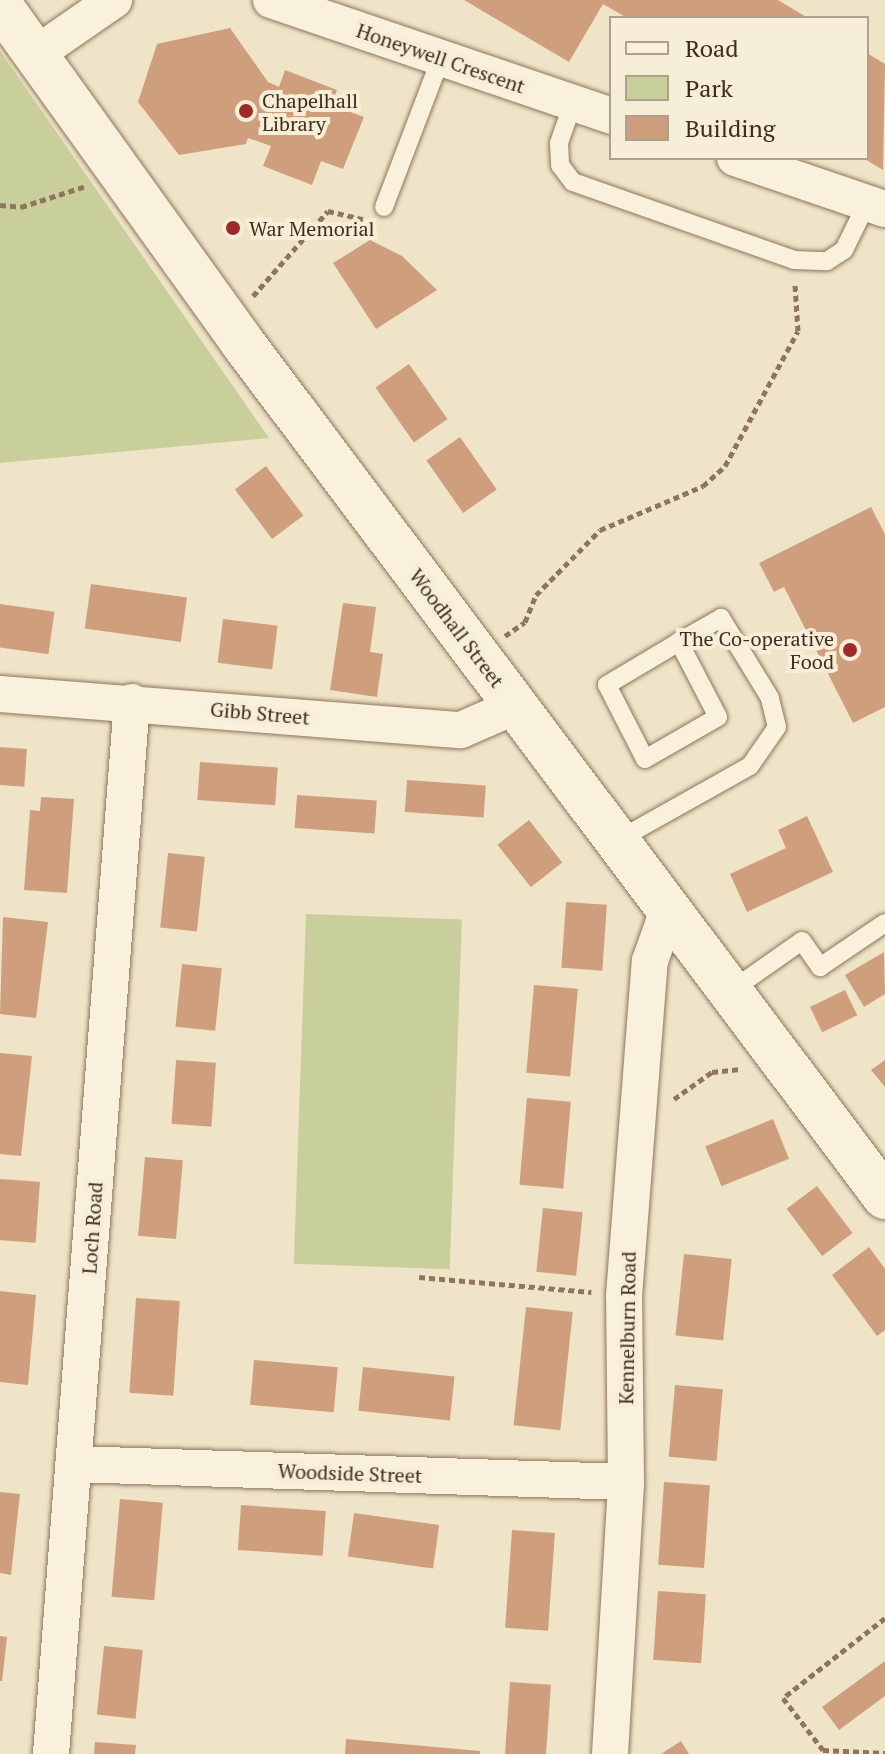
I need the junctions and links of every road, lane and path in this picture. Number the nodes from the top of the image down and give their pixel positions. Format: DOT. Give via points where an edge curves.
graph roads {
  1 [pos="114,0"];
  2 [pos="289,3"];
  3 [pos="0,5"];
  4 [pos="36,54"];
  5 [pos="441,58"];
  6 [pos="573,103"];
  7 [pos="609,115"];
  8 [pos="741,160"];
  9 [pos="131,185"];
  10 [pos="0,205"];
  11 [pos="876,206"];
  12 [pos="384,207"];
  13 [pos="794,260"];
  14 [pos="228,323"];
  15 [pos="679,642"];
  16 [pos="478,655"];
  17 [pos="0,694"];
  18 [pos="132,702"];
  19 [pos="516,706"];
  20 [pos="618,840"];
  21 [pos="669,907"];
  22 [pos="885,923"];
  23 [pos="732,990"];
  24 [pos="794,1077"];
  25 [pos="636,1138"];
  26 [pos="885,1197"];
  27 [pos="419,1277"];
  28 [pos="624,1296"];
  29 [pos="74,1464"];
  30 [pos="626,1482"];
  31 [pos="885,1618"];
  32 [pos="885,1753"];
  33 [pos="51,1754"];
  34 [pos="610,1754"];
  1 -- 4 [label="street"];
  2 -- 5 [label="street, Honeywell Crescent"];
  3 -- 4 [label="street, Woodhall Street"];
  4 -- 9 [label="street, Woodhall Street"];
  5 -- 6 [label="street, Honeywell Crescent"];
  5 -- 12 [label="lane"];
  6 -- 7 [label="street, Honeywell Crescent"];
  6 -- 13 [label="lane" via="559,143 560,165 573,182"];
  8 -- 11 [label="street"];
  9 -- 10 [label="path" via="108,200 97,183 21,207"];
  9 -- 14 [label="street, Woodhall Street"];
  11 -- 13 [label="lane" via="844,250 827,261"];
  12 -- 14 [label="path" via="375,222 328,211"];
  13 -- 16 [label="path" via="798,331 725,466 703,486 600,530 536,595 525,622"];
  14 -- 16 [label="street, Woodhall Street"];
  15 -- 15 [label="lane" via="718,717 645,759 607,685"];
  15 -- 20 [label="lane" via="721,618 770,698 777,727 750,766"];
  16 -- 19 [label="street, Woodhall Street"];
  17 -- 18 [label="street, Gibb Street"];
  18 -- 19 [label="street, Gibb Street" via="461,730"];
  18 -- 29 [label="street, Loch Road"];
  19 -- 20 [label="street, Woodhall Street"];
  20 -- 21 [label="street, Woodhall Street"];
  21 -- 23 [label="street, Woodhall Street"];
  21 -- 25 [label="street, Kennelburn Road" via="650,961"];
  22 -- 23 [label="lane" via="820,967 802,941"];
  23 -- 24 [label="street, Woodhall Street"];
  24 -- 25 [label="path" via="732,1067 712,1072 688,1084"];
  24 -- 26 [label="street, Woodhall Street"];
  25 -- 28 [label="street, Kennelburn Road"];
  27 -- 28 [label="path"];
  28 -- 30 [label="street, Kennelburn Road"];
  29 -- 30 [label="street, Woodside Street"];
  29 -- 33 [label="street, Loch Road"];
  30 -- 34 [label="street, Kennelburn Road"];
  31 -- 32 [label="path" via="783,1698 823,1750"];
}
